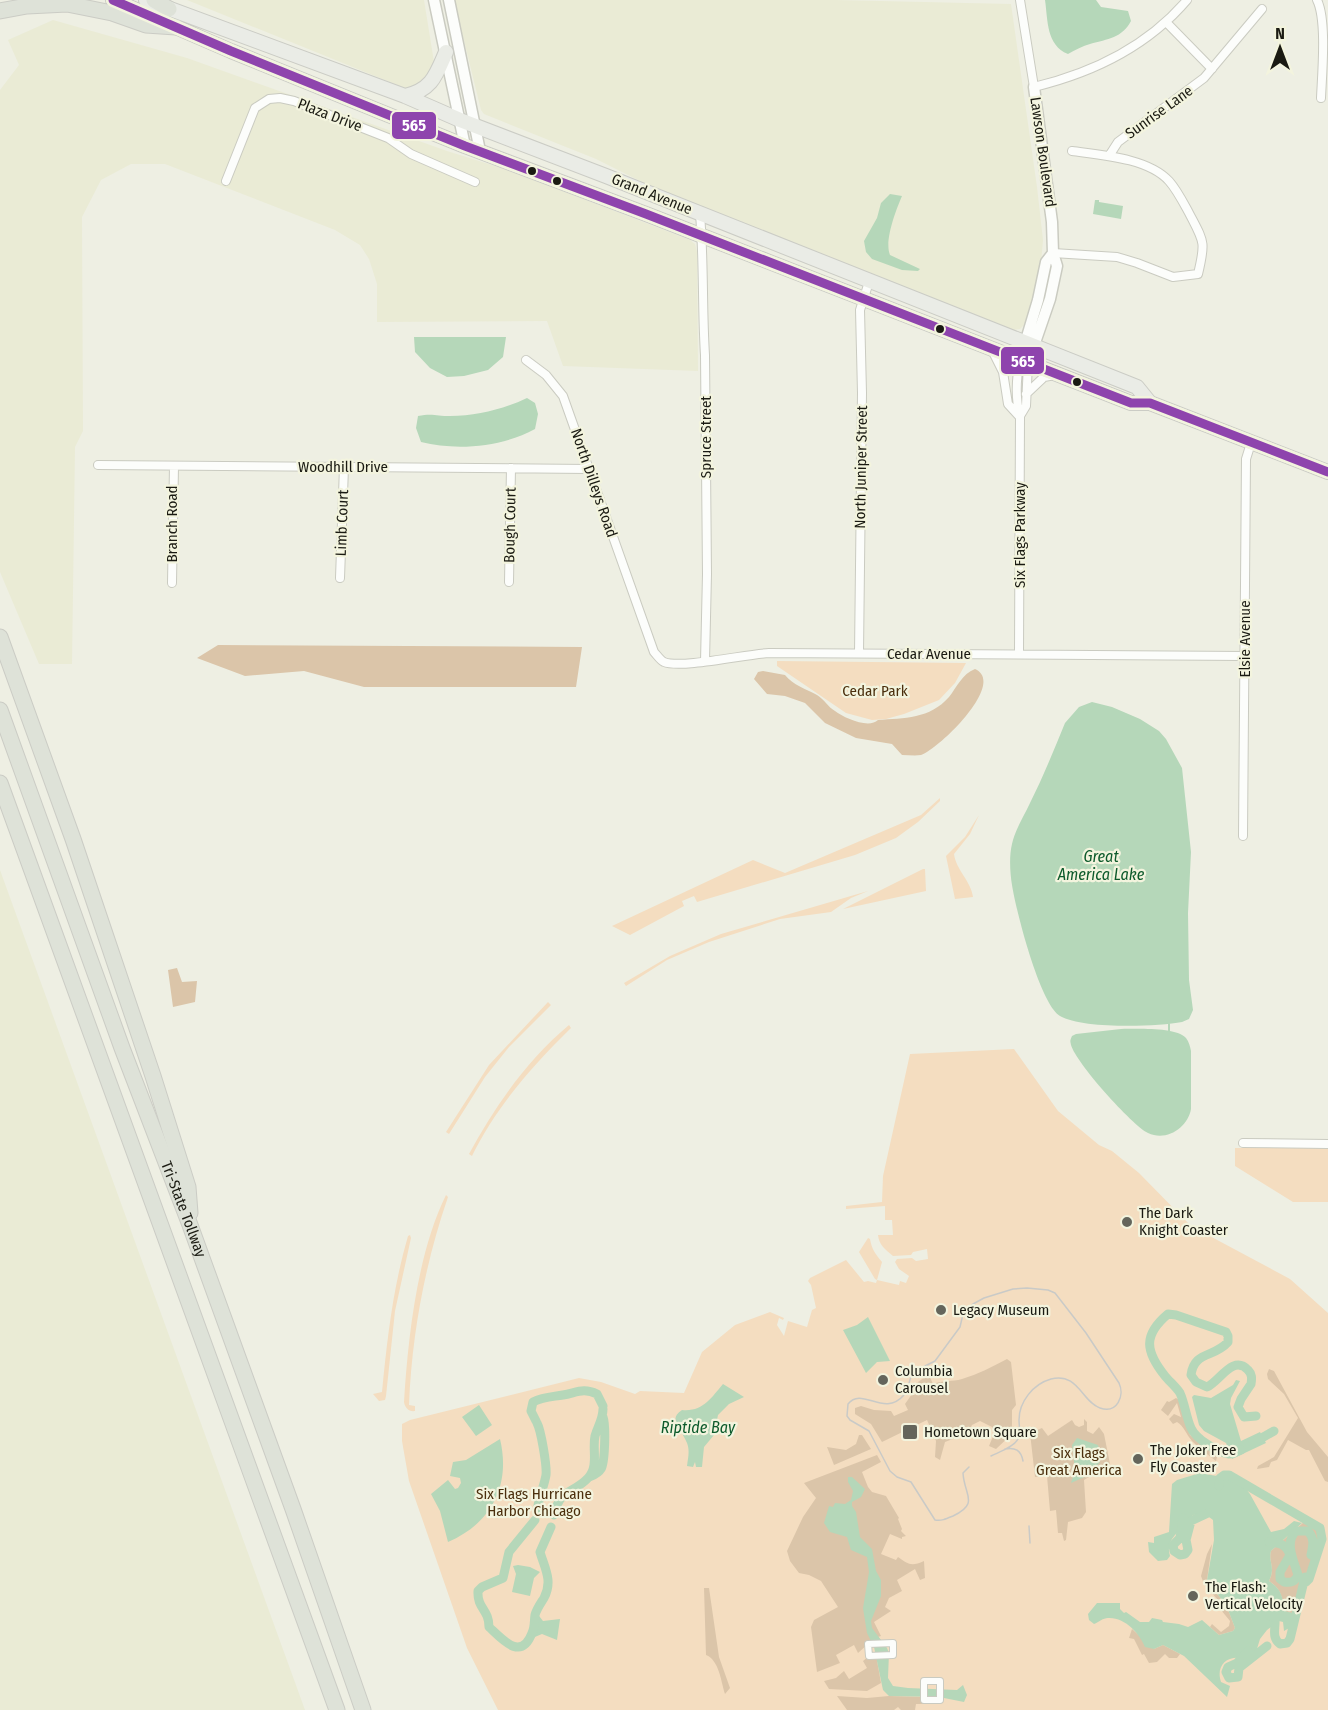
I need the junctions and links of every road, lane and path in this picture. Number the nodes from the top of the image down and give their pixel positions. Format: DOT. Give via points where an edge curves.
graph roads {
  1 [pos="113,0"];
  2 [pos="146,0"];
  3 [pos="154,0"];
  4 [pos="434,0"];
  5 [pos="449,0"];
  6 [pos="1020,0"];
  7 [pos="1187,0"];
  8 [pos="1317,0"];
  9 [pos="169,9"];
  10 [pos="1262,9"];
  11 [pos="0,11"];
  12 [pos="1166,22"];
  13 [pos="176,27"];
  14 [pos="446,52"];
  15 [pos="1212,69"];
  16 [pos="1034,87"];
  17 [pos="405,96"];
  18 [pos="1321,98"];
  19 [pos="460,120"];
  20 [pos="475,126"];
  21 [pos="465,146"];
  22 [pos="480,151"];
  23 [pos="1072,151"];
  24 [pos="1108,156"];
  25 [pos="226,181"];
  26 [pos="475,182"];
  27 [pos="700,214"];
  28 [pos="702,236"];
  29 [pos="1053,253"];
  30 [pos="869,282"];
  31 [pos="863,300"];
  32 [pos="1029,344"];
  33 [pos="991,348"];
  34 [pos="526,360"];
  35 [pos="1024,362"];
  36 [pos="1059,375"];
  37 [pos="1026,394"];
  38 [pos="1150,403"];
  39 [pos="1020,416"];
  40 [pos="1251,443"];
  41 [pos="98,465"];
  42 [pos="174,466"];
  43 [pos="344,467"];
  44 [pos="510,468"];
  45 [pos="589,469"];
  46 [pos="1328,472"];
  47 [pos="340,578"];
  48 [pos="172,582"];
  49 [pos="509,582"];
  50 [pos="642,619"];
  51 [pos="0,637"];
  52 [pos="859,653"];
  53 [pos="1019,654"];
  54 [pos="1245,656"];
  55 [pos="705,661"];
  56 [pos="0,710"];
  57 [pos="0,783"];
  58 [pos="1243,836"];
  59 [pos="1243,1143"];
  60 [pos="1328,1144"];
  61 [pos="190,1225"];
  62 [pos="337,1710"];
  63 [pos="363,1710"];
  1 -- 13 [label="main road, Grand Avenue"];
  2 -- 9 [label="main road, Grand Avenue"];
  3 -- 9 [label="highway"];
  4 -- 14 [label="street"];
  5 -- 20 [label="street"];
  6 -- 16 [label="street"];
  7 -- 12 [label="street, Lawson Boulevard"];
  8 -- 18 [label="street" via="1322,22"];
  9 -- 17 [label="main road, Grand Avenue"];
  10 -- 15 [label="street, Sunrise Lane"];
  11 -- 13 [label="highway" via="67,4 146,25"];
  12 -- 15 [label="street"];
  12 -- 16 [label="street, Lawson Boulevard" via="1131,48 1094,68"];
  13 -- 21 [label="main road, Grand Avenue"];
  14 -- 17 [label="main road" via="431,83"];
  14 -- 19 [label="street"];
  15 -- 24 [label="street, Sunrise Lane" via="1118,142"];
  16 -- 29 [label="street, Lawson Boulevard"];
  17 -- 19 [label="main road, Grand Avenue"];
  19 -- 20 [label="main road, Grand Avenue"];
  19 -- 21 [label="street"];
  20 -- 22 [label="street"];
  20 -- 27 [label="main road, Grand Avenue"];
  21 -- 22 [label="main road, Grand Avenue"];
  22 -- 28 [label="main road, Grand Avenue"];
  23 -- 24 [label="street"];
  24 -- 29 [label="street" via="1139,163 1170,181 1203,242 1198,274 1173,277 1117,257"];
  25 -- 26 [label="street, Plaza Drive" via="255,108 273,98 294,101 388,138 411,154"];
  27 -- 28 [label="street, Spruce Street"];
  27 -- 30 [label="main road, Grand Avenue"];
  28 -- 31 [label="main road, Grand Avenue"];
  28 -- 55 [label="street, Spruce Street"];
  29 -- 32 [label="street, Lawson Boulevard" via="1057,266 1050,299"];
  30 -- 31 [label="street, North Juniper Street"];
  30 -- 32 [label="main road, Grand Avenue"];
  31 -- 33 [label="main road, Grand Avenue"];
  31 -- 52 [label="street, North Juniper Street"];
  32 -- 35 [label="street, Lawson Boulevard"];
  32 -- 38 [label="main road, Grand Avenue" via="1137,387"];
  33 -- 35 [label="main road, Grand Avenue"];
  33 -- 39 [label="street, Six Flags Parkway" via="1003,372 1008,404"];
  34 -- 45 [label="street, North Dilleys Road" via="546,375 563,396"];
  35 -- 36 [label="main road, Grand Avenue"];
  35 -- 37 [label="street, Six Flags Parkway"];
  35 -- 39 [label="street, Six Flags Parkway" via="1017,375"];
  36 -- 37 [label="street" via="1044,377"];
  36 -- 38 [label="main road, Grand Avenue" via="1131,403"];
  37 -- 39 [label="street, Six Flags Parkway" via="1026,406"];
  38 -- 40 [label="main road, Grand Avenue"];
  39 -- 53 [label="street, Six Flags Parkway"];
  40 -- 46 [label="main road, Grand Avenue"];
  40 -- 54 [label="street, Elsie Avenue" via="1246,459"];
  41 -- 42 [label="street, Woodhill Drive"];
  42 -- 43 [label="street, Woodhill Drive"];
  42 -- 48 [label="street, Branch Road"];
  43 -- 44 [label="street, Woodhill Drive"];
  43 -- 47 [label="street, Limb Court"];
  44 -- 45 [label="street, Woodhill Drive"];
  44 -- 49 [label="street, Bough Court"];
  45 -- 50 [label="street, North Dilleys Road"];
  50 -- 55 [label="street, Cedar Avenue" via="654,652 664,662"];
  51 -- 61 [label="highway" via="164,1109 189,1187"];
  52 -- 53 [label="street, Cedar Avenue"];
  52 -- 55 [label="street, Cedar Avenue" via="769,653"];
  53 -- 54 [label="street, Cedar Avenue"];
  54 -- 58 [label="street, Elsie Avenue"];
  56 -- 61 [label="highway, Tri-State Tollway"];
  57 -- 62 [label="highway, Tri-State Tollway"];
  59 -- 60 [label="street"];
  61 -- 63 [label="highway, Tri-State Tollway"];
}
